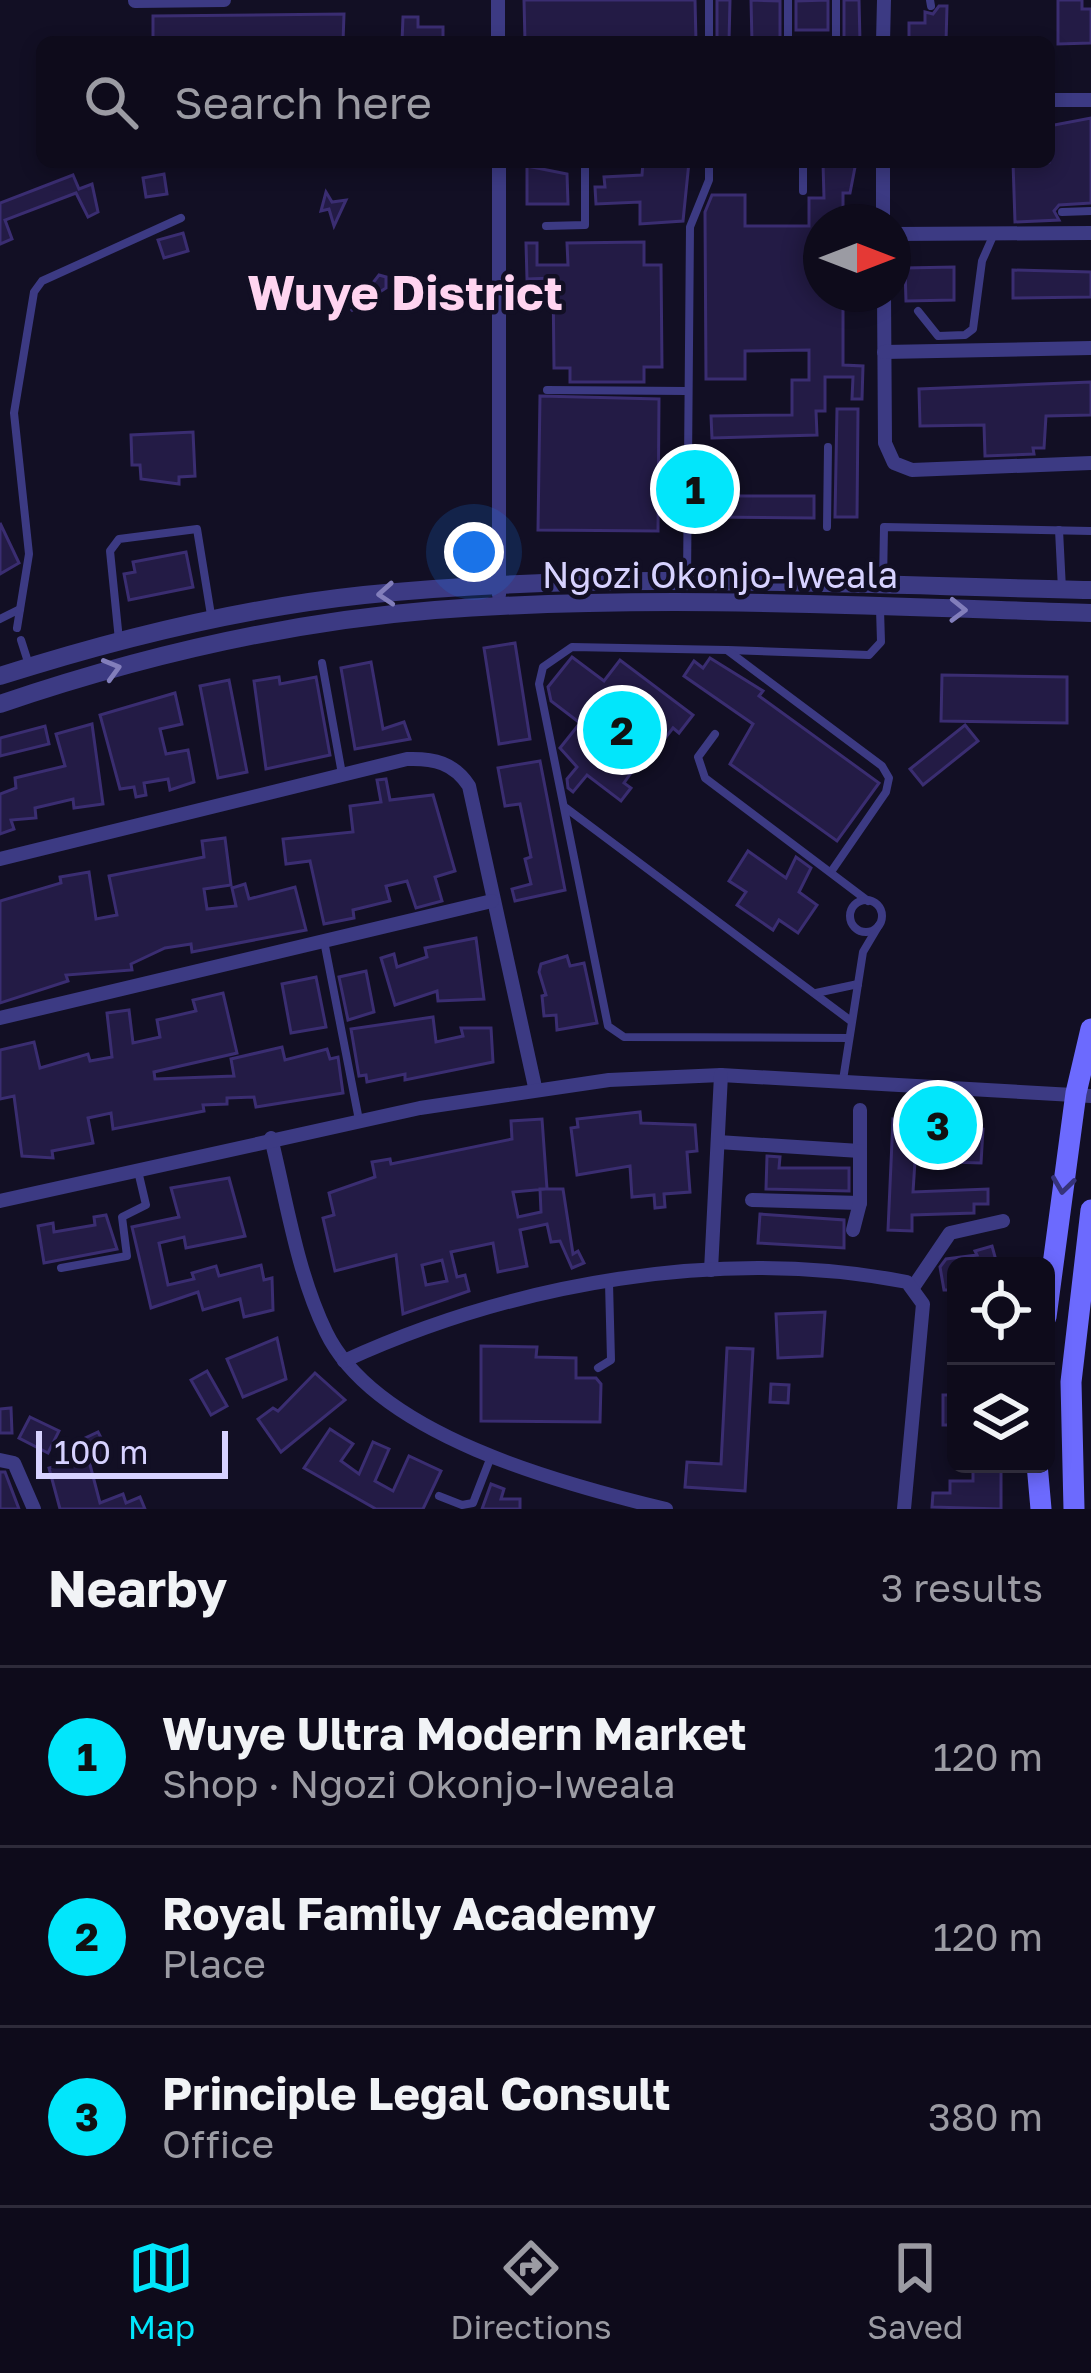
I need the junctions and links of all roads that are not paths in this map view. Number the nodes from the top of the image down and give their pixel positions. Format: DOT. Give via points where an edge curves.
graph roads {
  1 [pos="224,0"];
  2 [pos="498,0"];
  3 [pos="709,0"];
  4 [pos="788,0"];
  5 [pos="836,0"];
  6 [pos="884,0"];
  7 [pos="135,2"];
  8 [pos="498,36"];
  9 [pos="709,36"];
  10 [pos="788,36"];
  11 [pos="836,36"];
  12 [pos="884,36"];
  13 [pos="1055,100"];
  14 [pos="1091,100"];
  15 [pos="499,168"];
  16 [pos="585,168"];
  17 [pos="709,168"];
  18 [pos="803,168"];
  19 [pos="883,168"];
  20 [pos="803,191"];
  21 [pos="884,204"];
  22 [pos="1091,211"];
  23 [pos="1062,212"];
  24 [pos="181,218"];
  25 [pos="546,226"];
  26 [pos="1091,233"];
  27 [pos="911,234"];
  28 [pos="993,236"];
  29 [pos="918,311"];
  30 [pos="884,312"];
  31 [pos="1091,348"];
  32 [pos="884,352"];
  33 [pos="547,390"];
  34 [pos="687,391"];
  35 [pos="828,446"];
  36 [pos="687,463"];
  37 [pos="1091,463"];
  38 [pos="719,464"];
  39 [pos="827,527"];
  40 [pos="1059,530"];
  41 [pos="1091,531"];
  42 [pos="687,584"];
  43 [pos="499,585"];
  44 [pos="883,585"];
  45 [pos="1062,590"];
  46 [pos="1091,590"];
  47 [pos="499,607"];
  48 [pos="20,609"];
  49 [pos="880,609"];
  50 [pos="1091,613"];
  51 [pos="0,619"];
  52 [pos="212,623"];
  53 [pos="17,628"];
  54 [pos="21,640"];
  55 [pos="119,644"];
  56 [pos="727,650"];
  57 [pos="322,663"];
  58 [pos="29,667"];
  59 [pos="0,676"];
  60 [pos="0,704"];
  61 [pos="715,734"];
  62 [pos="342,774"];
  63 [pos="565,807"];
  64 [pos="0,859"];
  65 [pos="833,869"];
  66 [pos="851,886"];
  67 [pos="492,901"];
  68 [pos="868,901"];
  69 [pos="851,912"];
  70 [pos="879,925"];
  71 [pos="855,927"];
  72 [pos="323,940"];
  73 [pos="863,952"];
  74 [pos="857,983"];
  75 [pos="815,994"];
  76 [pos="0,1018"];
  77 [pos="851,1021"];
  78 [pos="1091,1029"];
  79 [pos="849,1038"];
  80 [pos="721,1076"];
  81 [pos="843,1081"];
  82 [pos="535,1087"];
  83 [pos="1083,1095"];
  84 [pos="860,1110"];
  85 [pos="359,1120"];
  86 [pos="271,1138"];
  87 [pos="718,1142"];
  88 [pos="860,1150"];
  89 [pos="137,1170"];
  90 [pos="752,1200"];
  91 [pos="0,1201"];
  92 [pos="860,1203"];
  93 [pos="1091,1210"];
  94 [pos="1003,1221"];
  95 [pos="853,1230"];
  96 [pos="1055,1263"];
  97 [pos="61,1268"];
  98 [pos="711,1270"];
  99 [pos="608,1281"];
  100 [pos="914,1286"];
  101 [pos="344,1361"];
  102 [pos="598,1369"];
  103 [pos="493,1453"];
  104 [pos="0,1460"];
  105 [pos="1038,1473"];
  106 [pos="439,1496"];
  107 [pos="34,1509"];
  108 [pos="666,1509"];
  109 [pos="904,1509"];
  110 [pos="1041,1509"];
  111 [pos="1073,1509"];
  1 -- 7 [label="street"];
  2 -- 8 [label="street"];
  3 -- 9 [label="lane"];
  4 -- 10 [label="lane"];
  5 -- 11 [label="lane"];
  6 -- 12 [label="street"];
  13 -- 14 [label="street"];
  15 -- 43 [label="street"];
  16 -- 25 [label="lane" via="586,225"];
  17 -- 34 [label="lane" via="690,227"];
  18 -- 20 [label="lane"];
  19 -- 21 [label="street"];
  22 -- 23 [label="lane"];
  24 -- 48 [label="lane" via="42,281 34,292 13,430 29,554"];
  26 -- 28 [label="street"];
  27 -- 28 [label="street"];
  28 -- 29 [label="lane" via="973,328 938,336"];
  30 -- 32 [label="street"];
  31 -- 32 [label="street"];
  32 -- 37 [label="street" via="885,443 894,463 912,470"];
  33 -- 34 [label="lane"];
  34 -- 36 [label="lane"];
  35 -- 39 [label="lane"];
  36 -- 38 [label="lane"];
  36 -- 42 [label="lane"];
  40 -- 41 [label="lane"];
  40 -- 44 [label="lane" via="884,527"];
  40 -- 45 [label="lane"];
  42 -- 43 [label="street, Ngozi Okonjo-Iweala"];
  42 -- 44 [label="street, Ngozi Okonjo-Iweala"];
  43 -- 47 [label="street"];
  43 -- 52 [label="street, Ngozi Okonjo-Iweala, one-way" via="361,596"];
  44 -- 45 [label="street, Ngozi Okonjo-Iweala"];
  45 -- 46 [label="street, Ngozi Okonjo-Iweala"];
  47 -- 49 [label="street, Ngozi Okonjo-Iweala"];
  60 -- 47 [label="street, Ngozi Okonjo-Iweala, one-way" via="221,642"];
  48 -- 51 [label="lane"];
  48 -- 53 [label="lane"];
  49 -- 50 [label="street, Ngozi Okonjo-Iweala, one-way"];
  49 -- 56 [label="lane" via="881,642 869,655"];
  52 -- 55 [label="street, Ngozi Okonjo-Iweala"];
  52 -- 55 [label="lane" via="196,529 119,539 110,551"];
  54 -- 58 [label="lane"];
  55 -- 58 [label="street, Ngozi Okonjo-Iweala"];
  56 -- 63 [label="lane" via="572,647 555,654 539,684"];
  56 -- 65 [label="lane" via="889,778"];
  57 -- 62 [label="lane"];
  58 -- 59 [label="street, Ngozi Okonjo-Iweala"];
  61 -- 65 [label="lane" via="698,757 705,778"];
  62 -- 64 [label="street"];
  62 -- 67 [label="street" via="407,759 454,768 470,786"];
  63 -- 75 [label="lane"];
  63 -- 79 [label="lane" via="614,1033"];
  65 -- 66 [label="lane"];
  66 -- 68 [label="lane"];
  66 -- 69 [label="lane"];
  67 -- 72 [label="street"];
  67 -- 82 [label="street"];
  68 -- 69 [label="lane"];
  68 -- 70 [label="lane" via="880,910"];
  69 -- 71 [label="lane"];
  70 -- 71 [label="lane" via="870,932"];
  70 -- 73 [label="lane"];
  71 -- 73 [label="lane"];
  72 -- 76 [label="street"];
  72 -- 85 [label="lane"];
  73 -- 74 [label="lane"];
  74 -- 75 [label="lane"];
  74 -- 77 [label="lane"];
  75 -- 77 [label="lane"];
  77 -- 79 [label="lane"];
  78 -- 83 [label="main road"];
  79 -- 81 [label="lane"];
  80 -- 81 [label="street"];
  80 -- 82 [label="street"];
  80 -- 87 [label="street"];
  81 -- 83 [label="street"];
  82 -- 85 [label="street"];
  83 -- 96 [label="main road, one-way"];
  84 -- 88 [label="street"];
  85 -- 86 [label="street"];
  86 -- 89 [label="street"];
  86 -- 101 [label="street" via="303,1268"];
  87 -- 88 [label="street"];
  87 -- 98 [label="street"];
  88 -- 92 [label="street"];
  89 -- 91 [label="street"];
  89 -- 97 [label="lane" via="146,1204 122,1217 128,1256"];
  90 -- 92 [label="street"];
  92 -- 95 [label="street"];
  93 -- 111 [label="main road" via="1071,1382"];
  94 -- 100 [label="street" via="950,1233"];
  98 -- 99 [label="street"];
  98 -- 100 [label="street"];
  99 -- 101 [label="street" via="449,1318"];
  99 -- 102 [label="lane" via="611,1360"];
  100 -- 109 [label="street" via="923,1304"];
  101 -- 103 [label="street" via="390,1407"];
  103 -- 106 [label="lane" via="473,1503"];
  103 -- 108 [label="street"];
  104 -- 107 [label="street" via="14,1462"];
  105 -- 110 [label="main road"];
}
